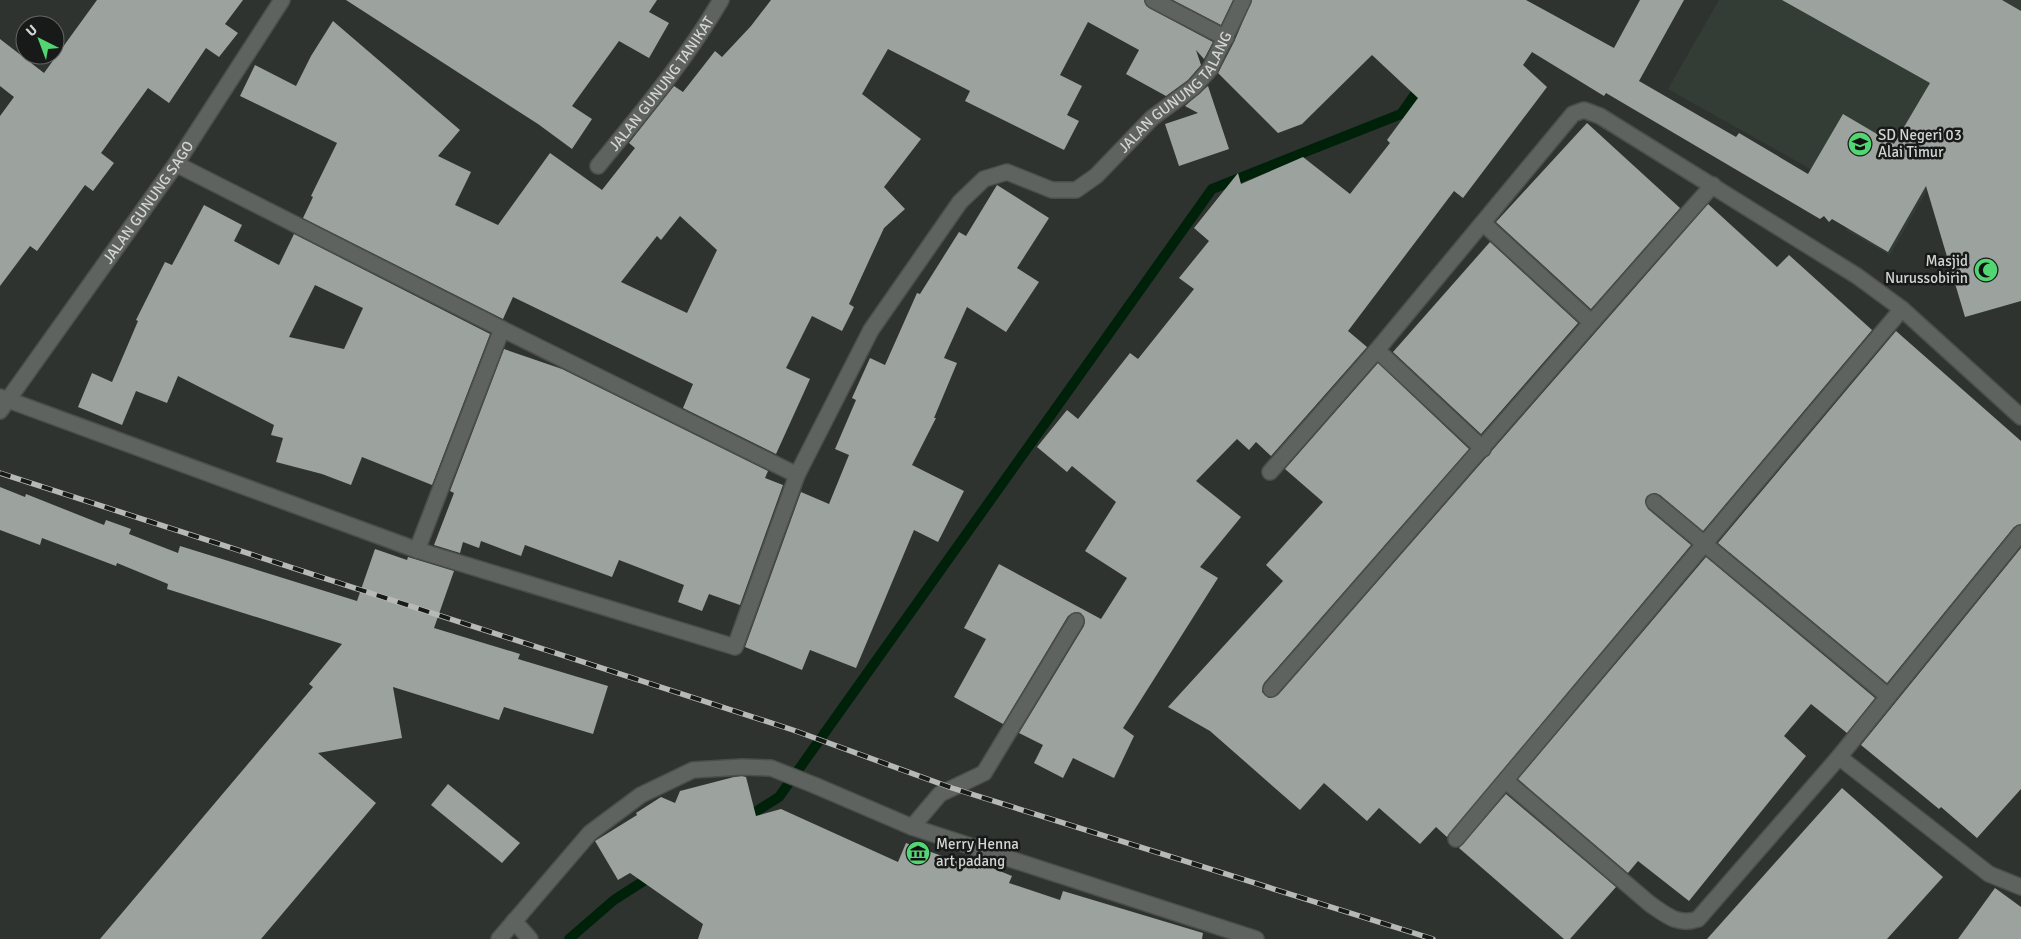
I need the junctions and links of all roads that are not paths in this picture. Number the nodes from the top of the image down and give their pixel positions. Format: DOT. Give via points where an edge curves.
graph roads {
  1 [pos="282,0"];
  2 [pos="721,0"];
  3 [pos="1153,0"];
  4 [pos="1243,0"];
  5 [pos="1226,38"];
  6 [pos="176,164"];
  7 [pos="598,166"];
  8 [pos="1713,185"];
  9 [pos="1483,223"];
  10 [pos="1902,309"];
  11 [pos="1591,322"];
  12 [pos="502,329"];
  13 [pos="1377,350"];
  14 [pos="3,402"];
  15 [pos="2021,417"];
  16 [pos="1483,449"];
  17 [pos="1270,472"];
  18 [pos="797,475"];
  19 [pos="1654,502"];
  20 [pos="2021,533"];
  21 [pos="1703,544"];
  22 [pos="417,550"];
  23 [pos="1076,621"];
  24 [pos="1271,689"];
  25 [pos="1888,696"];
  26 [pos="1839,757"];
  27 [pos="1506,781"];
  28 [pos="912,827"];
  29 [pos="1456,839"];
  30 [pos="2021,887"];
  31 [pos="514,921"];
  32 [pos="499,939"];
  33 [pos="530,939"];
  34 [pos="1256,939"];
  1 -- 6 [label="street, JALAN GUNUNG SAGO"];
  2 -- 7 [label="street, JALAN GUNUNG TANIKAT" via="701,34 664,84"];
  3 -- 5 [label="street"];
  4 -- 5 [label="street, JALAN GUNUNG TALANG"];
  5 -- 18 [label="street, JALAN GUNUNG TALANG" via="1210,69 1194,87 1152,118 1096,176 1076,190 1052,190 1007,172 984,179 960,202 870,330"];
  6 -- 12 [label="street"];
  6 -- 14 [label="street, JALAN GUNUNG SAGO"];
  8 -- 9 [label="street" via="1600,116 1584,110 1573,114"];
  8 -- 10 [label="street"];
  8 -- 11 [label="street"];
  9 -- 11 [label="street"];
  9 -- 13 [label="street"];
  10 -- 15 [label="street"];
  10 -- 21 [label="street"];
  11 -- 16 [label="street"];
  12 -- 18 [label="street"];
  12 -- 22 [label="street"];
  13 -- 16 [label="street"];
  13 -- 17 [label="street"];
  14 -- 22 [label="street"];
  16 -- 24 [label="street"];
  18 -- 22 [label="street, JALAN GUNUNG TALANG" via="735,646"];
  19 -- 21 [label="street"];
  20 -- 25 [label="street"];
  21 -- 25 [label="street"];
  21 -- 27 [label="street"];
  23 -- 28 [label="street" via="984,773 940,794"];
  25 -- 26 [label="street"];
  26 -- 27 [label="street" via="1698,919 1689,922 1670,918 1650,904"];
  26 -- 30 [label="street" via="1989,874"];
  27 -- 29 [label="street"];
  28 -- 31 [label="street" via="772,768 693,770 641,795 590,833"];
  28 -- 34 [label="street"];
  31 -- 32 [label="street"];
  31 -- 33 [label="street"];
}
